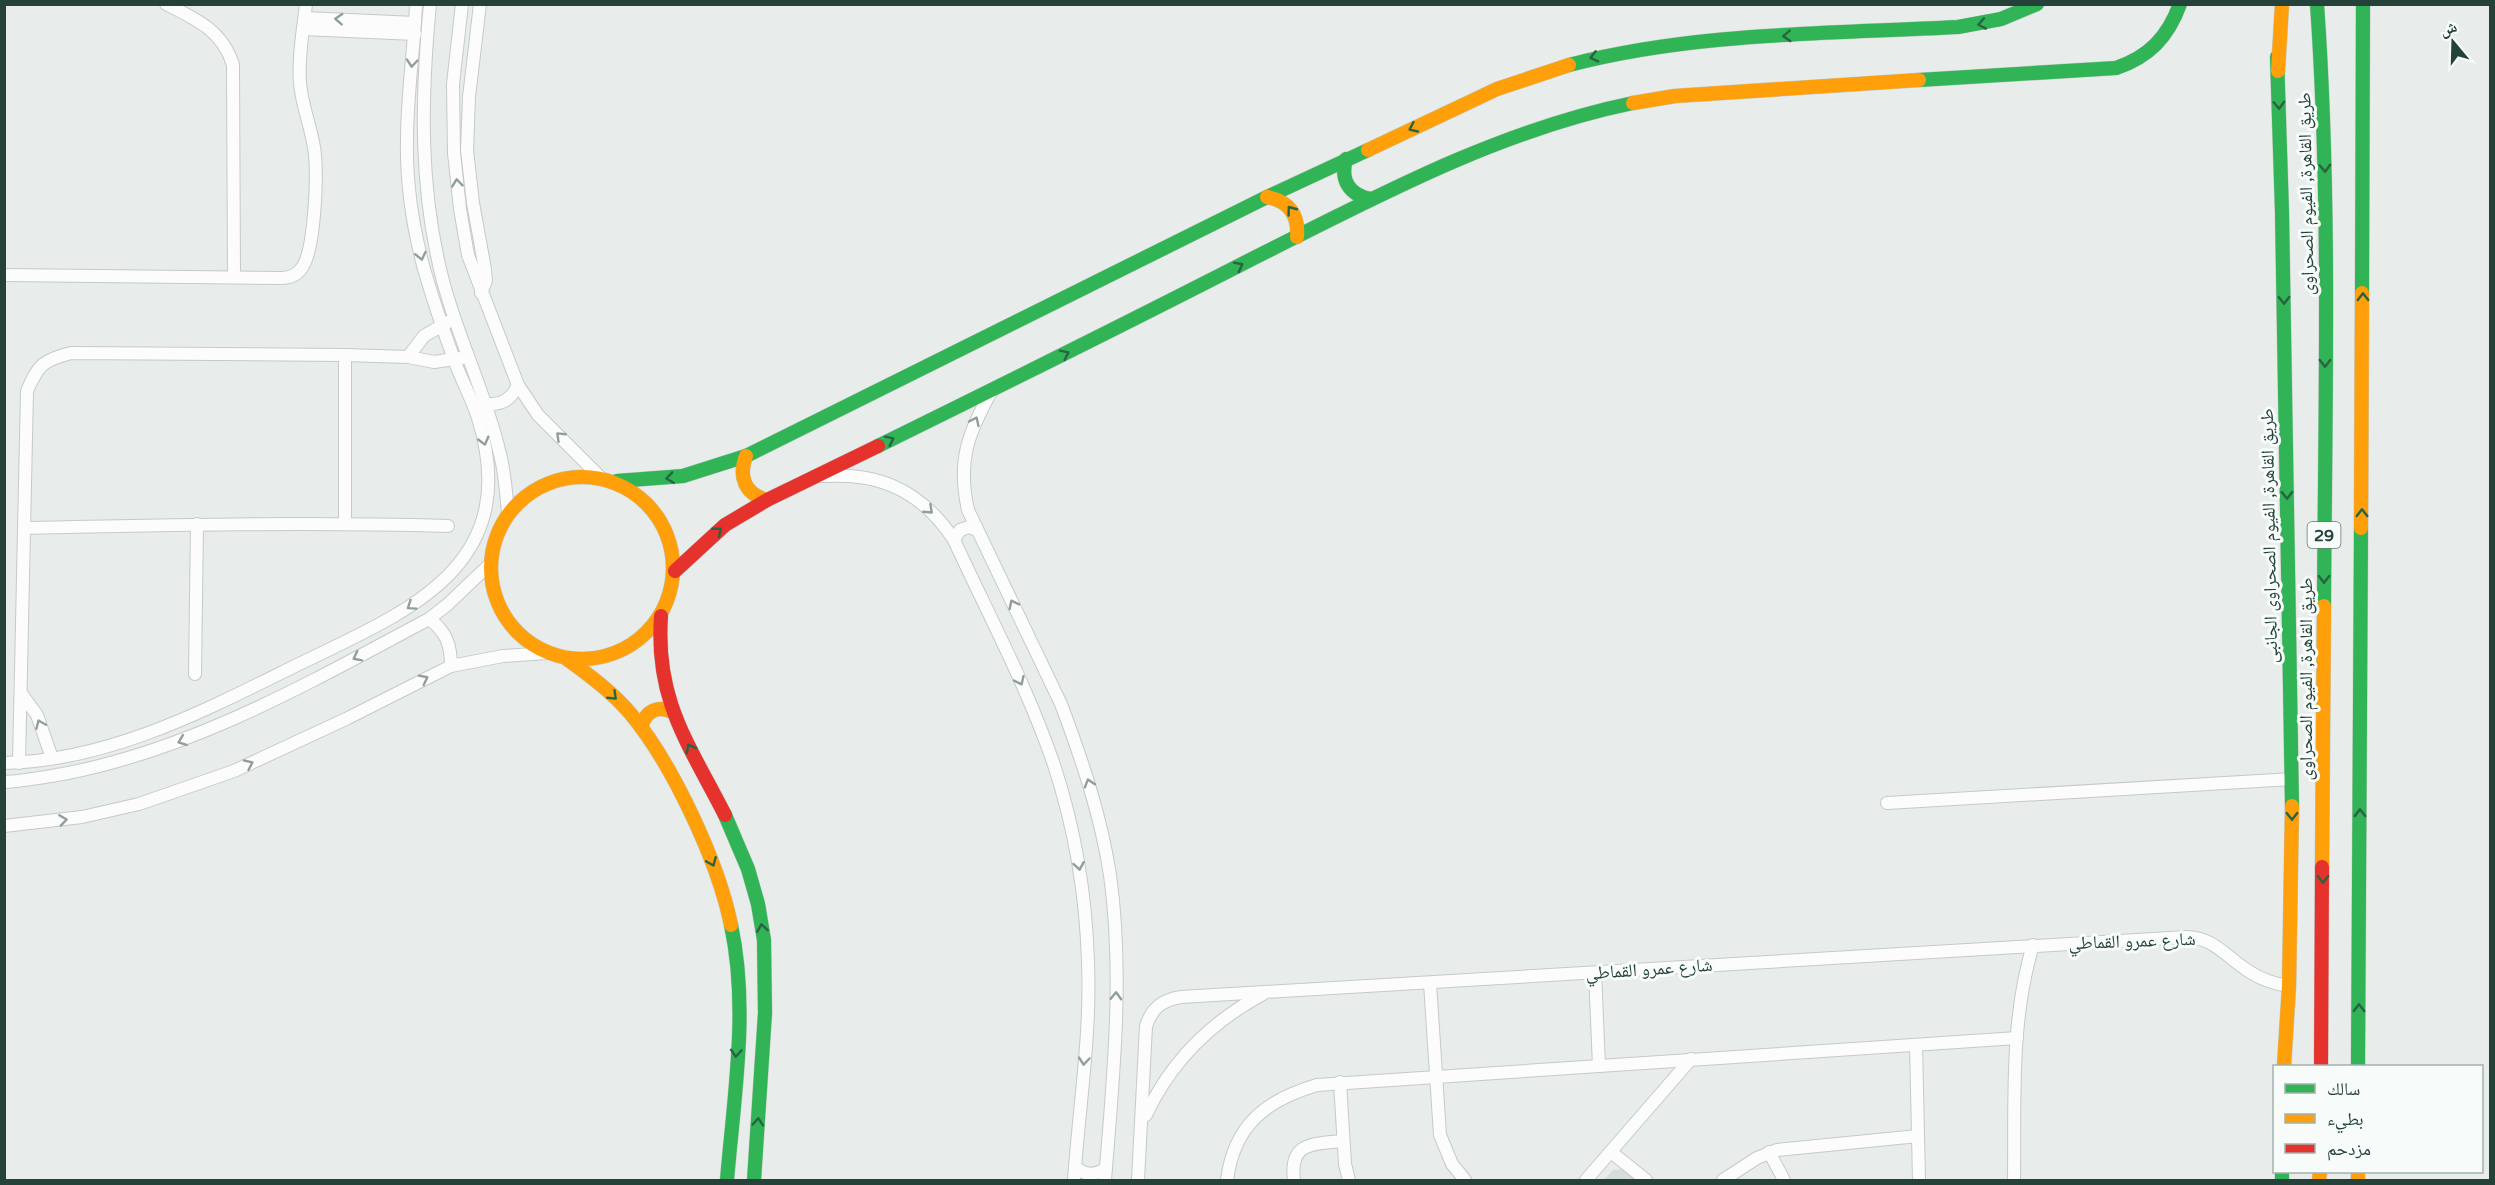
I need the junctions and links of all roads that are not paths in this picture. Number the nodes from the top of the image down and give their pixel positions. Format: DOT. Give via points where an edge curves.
graph roads {
  1 [pos="166,4"];
  2 [pos="306,4"];
  3 [pos="416,4"];
  4 [pos="430,4"];
  5 [pos="462,4"];
  6 [pos="480,4"];
  7 [pos="2037,4"];
  8 [pos="2180,4"];
  9 [pos="2274,4"];
  10 [pos="2282,4"];
  11 [pos="2317,4"];
  12 [pos="2363,4"];
  13 [pos="304,23"];
  14 [pos="415,28"];
  15 [pos="2278,71"];
  16 [pos="1346,159"];
  17 [pos="1267,197"];
  18 [pos="1371,199"];
  19 [pos="1297,237"];
  20 [pos="4,275"];
  21 [pos="234,277"];
  22 [pos="481,293"];
  23 [pos="454,319"];
  24 [pos="442,324"];
  25 [pos="345,355"];
  26 [pos="408,357"];
  27 [pos="468,357"];
  28 [pos="454,361"];
  29 [pos="518,386"];
  30 [pos="992,390"];
  31 [pos="485,404"];
  32 [pos="746,456"];
  33 [pos="817,476"];
  34 [pos="601,478"];
  35 [pos="616,481"];
  36 [pos="767,500"];
  37 [pos="508,513"];
  38 [pos="345,523"];
  39 [pos="197,524"];
  40 [pos="448,526"];
  41 [pos="24,528"];
  42 [pos="976,530"];
  43 [pos="954,540"];
  44 [pos="490,564"];
  45 [pos="675,571"];
  46 [pos="661,616"];
  47 [pos="429,619"];
  48 [pos="547,653"];
  49 [pos="567,659"];
  50 [pos="451,666"];
  51 [pos="195,674"];
  52 [pos="21,693"];
  53 [pos="672,712"];
  54 [pos="641,727"];
  55 [pos="52,758"];
  56 [pos="4,763"];
  57 [pos="19,763"];
  58 [pos="2291,779"];
  59 [pos="4,782"];
  60 [pos="1887,803"];
  61 [pos="4,826"];
  62 [pos="2033,945"];
  63 [pos="1595,973"];
  64 [pos="1430,983"];
  65 [pos="2289,986"];
  66 [pos="1265,993"];
  67 [pos="2017,1038"];
  68 [pos="1916,1045"];
  69 [pos="1691,1059"];
  70 [pos="2284,1065"];
  71 [pos="2321,1065"];
  72 [pos="2358,1065"];
  73 [pos="1599,1066"];
  74 [pos="1436,1076"];
  75 [pos="1340,1082"];
  76 [pos="1142,1121"];
  77 [pos="1918,1136"];
  78 [pos="1343,1141"];
  79 [pos="1611,1152"];
  80 [pos="1769,1152"];
  81 [pos="1075,1166"];
  82 [pos="1105,1174"];
  83 [pos="727,1180"];
  84 [pos="754,1180"];
  85 [pos="1074,1180"];
  86 [pos="1138,1180"];
  87 [pos="1227,1180"];
  88 [pos="1294,1180"];
  89 [pos="1349,1180"];
  90 [pos="1465,1180"];
  91 [pos="1586,1180"];
  92 [pos="1646,1180"];
  93 [pos="1723,1180"];
  94 [pos="1784,1180"];
  95 [pos="1919,1180"];
  96 [pos="2014,1180"];
  1 -- 21 [label="street" via="209,27 225,45 233,65"];
  2 -- 13 [label="street"];
  3 -- 14 [label="street"];
  4 -- 23 [label="street" via="422,108 423,151 433,238"];
  22 -- 5 [label="street, one-way" via="468,255 454,153 453,84"];
  6 -- 22 [label="street" via="467,150 485,269"];
  7 -- 16 [label="main road, one-way" via="2001,19 1958,27 1687,42 1609,53 1497,89"];
  8 -- 18 [label="main road" via="2168,31 2154,48 2136,61 2116,68 1764,88 1654,99 1542,126"];
  9 -- 15 [label="main road, طريق القاهرة, الفيوم الصحراوى الجانبى"];
  10 -- 15 [label="main road"];
  11 -- 71 [label="main road, طريق القاهرة, الفيوم الصحراوى / 29, one-way" via="2326,209"];
  72 -- 12 [label="main road, 29, one-way"];
  13 -- 14 [label="street"];
  13 -- 21 [label="street" via="299,80 315,155 316,187 306,258 299,271 287,278"];
  14 -- 24 [label="street, one-way" via="407,141 409,184 414,228"];
  15 -- 58 [label="main road, طريق القاهرة, الفيوم الصحراوى الجانبى, one-way"];
  16 -- 17 [label="main road"];
  16 -- 18 [label="main road" via="1345,184 1353,193"];
  19 -- 17 [label="main road, one-way" via="1297,218 1290,207 1280,199"];
  17 -- 32 [label="main road"];
  18 -- 19 [label="main road"];
  30 -- 19 [label="main road, one-way"];
  20 -- 21 [label="street"];
  22 -- 29 [label="street"];
  23 -- 24 [label="street"];
  23 -- 27 [label="street"];
  24 -- 26 [label="street" via="424,336"];
  24 -- 28 [label="street"];
  25 -- 26 [label="street"];
  25 -- 38 [label="street"];
  25 -- 41 [label="street" via="71,353 52,358 37,368 27,391"];
  26 -- 28 [label="street"];
  27 -- 28 [label="street"];
  27 -- 31 [label="street"];
  28 -- 55 [label="street, one-way" via="477,416 490,474 482,524 453,573 389,621 245,690 171,724"];
  29 -- 31 [label="street" via="509,399 495,405"];
  34 -- 29 [label="street, one-way" via="538,415"];
  33 -- 30 [label="main road, one-way"];
  42 -- 30 [label="street, one-way" via="964,490 965,449"];
  31 -- 37 [label="street" via="500,452"];
  32 -- 35 [label="main road, one-way" via="683,476"];
  32 -- 36 [label="main road" via="741,473 744,484 756,497"];
  33 -- 36 [label="main road"];
  33 -- 43 [label="street, one-way" via="858,476 896,487 929,509"];
  34 -- 35 [label="main road"];
  34 -- 37 [label="main road" via="566,477 534,490"];
  35 -- 45 [label="main road" via="643,498 660,519 672,544"];
  45 -- 36 [label="main road, one-way" via="725,525"];
  37 -- 44 [label="main road" via="495,537"];
  38 -- 39 [label="street"];
  38 -- 40 [label="street"];
  39 -- 41 [label="street"];
  39 -- 51 [label="street"];
  41 -- 52 [label="street"];
  42 -- 43 [label="street" via="960,530"];
  82 -- 42 [label="street, one-way" via="1116,952 1105,846 1090,787 1061,704"];
  43 -- 81 [label="street, one-way" via="1039,724 1060,784 1075,846 1087,935 1088,995"];
  44 -- 47 [label="street"];
  44 -- 48 [label="main road" via="493,592 504,617 523,638"];
  45 -- 46 [label="main road" via="671,594"];
  46 -- 49 [label="main road" via="636,642 603,657"];
  46 -- 53 [label="main road" via="658,662"];
  47 -- 50 [label="street" via="448,640"];
  47 -- 59 [label="street, one-way" via="207,731 154,752 95,768"];
  48 -- 49 [label="main road"];
  48 -- 50 [label="street" via="494,657"];
  49 -- 54 [label="main road, one-way" via="616,699"];
  61 -- 50 [label="street, one-way" via="82,817 139,804 234,771"];
  55 -- 52 [label="street, one-way" via="37,715"];
  52 -- 57 [label="street"];
  53 -- 54 [label="main road" via="654,709 646,714"];
  84 -- 53 [label="main road, one-way" via="765,1007 764,932 736,837"];
  54 -- 83 [label="main road, one-way" via="696,825 715,869 733,936 737,1029"];
  55 -- 57 [label="street"];
  56 -- 57 [label="street"];
  58 -- 60 [label="street"];
  58 -- 65 [label="main road, طريق القاهرة, الفيوم الصحراوى الجانبى, one-way"];
  62 -- 63 [label="street, شارع عمرو القماطي"];
  62 -- 65 [label="street, شارع عمرو القماطي" via="2200,937 2251,973"];
  62 -- 67 [label="street" via="2021,991"];
  63 -- 64 [label="street, شارع عمرو القماطي"];
  63 -- 73 [label="street"];
  64 -- 66 [label="street, شارع عمرو القماطي"];
  64 -- 74 [label="street"];
  65 -- 70 [label="main road, طريق القاهرة, الفيوم الصحراوى الجانبى"];
  66 -- 76 [label="street, شارع عمرو القماطي" via="1225,1017 1190,1048 1163,1083"];
  66 -- 76 [label="street, شارع عمرو القماطي" via="1181,997 1158,1005 1146,1026"];
  67 -- 68 [label="street"];
  67 -- 96 [label="street"];
  68 -- 69 [label="street"];
  68 -- 77 [label="street"];
  69 -- 73 [label="street"];
  69 -- 79 [label="street"];
  73 -- 74 [label="street"];
  74 -- 75 [label="street"];
  74 -- 90 [label="street" via="1443,1145"];
  75 -- 78 [label="street"];
  75 -- 87 [label="street" via="1295,1091 1257,1114 1235,1146"];
  76 -- 86 [label="street, شارع عمرو القماطي"];
  77 -- 80 [label="street"];
  77 -- 95 [label="street"];
  78 -- 88 [label="street" via="1302,1148 1293,1161"];
  78 -- 89 [label="street"];
  79 -- 91 [label="street"];
  79 -- 92 [label="street"];
  80 -- 93 [label="street"];
  80 -- 94 [label="street"];
  81 -- 82 [label="street" via="1087,1174"];
  81 -- 85 [label="street"];
}
